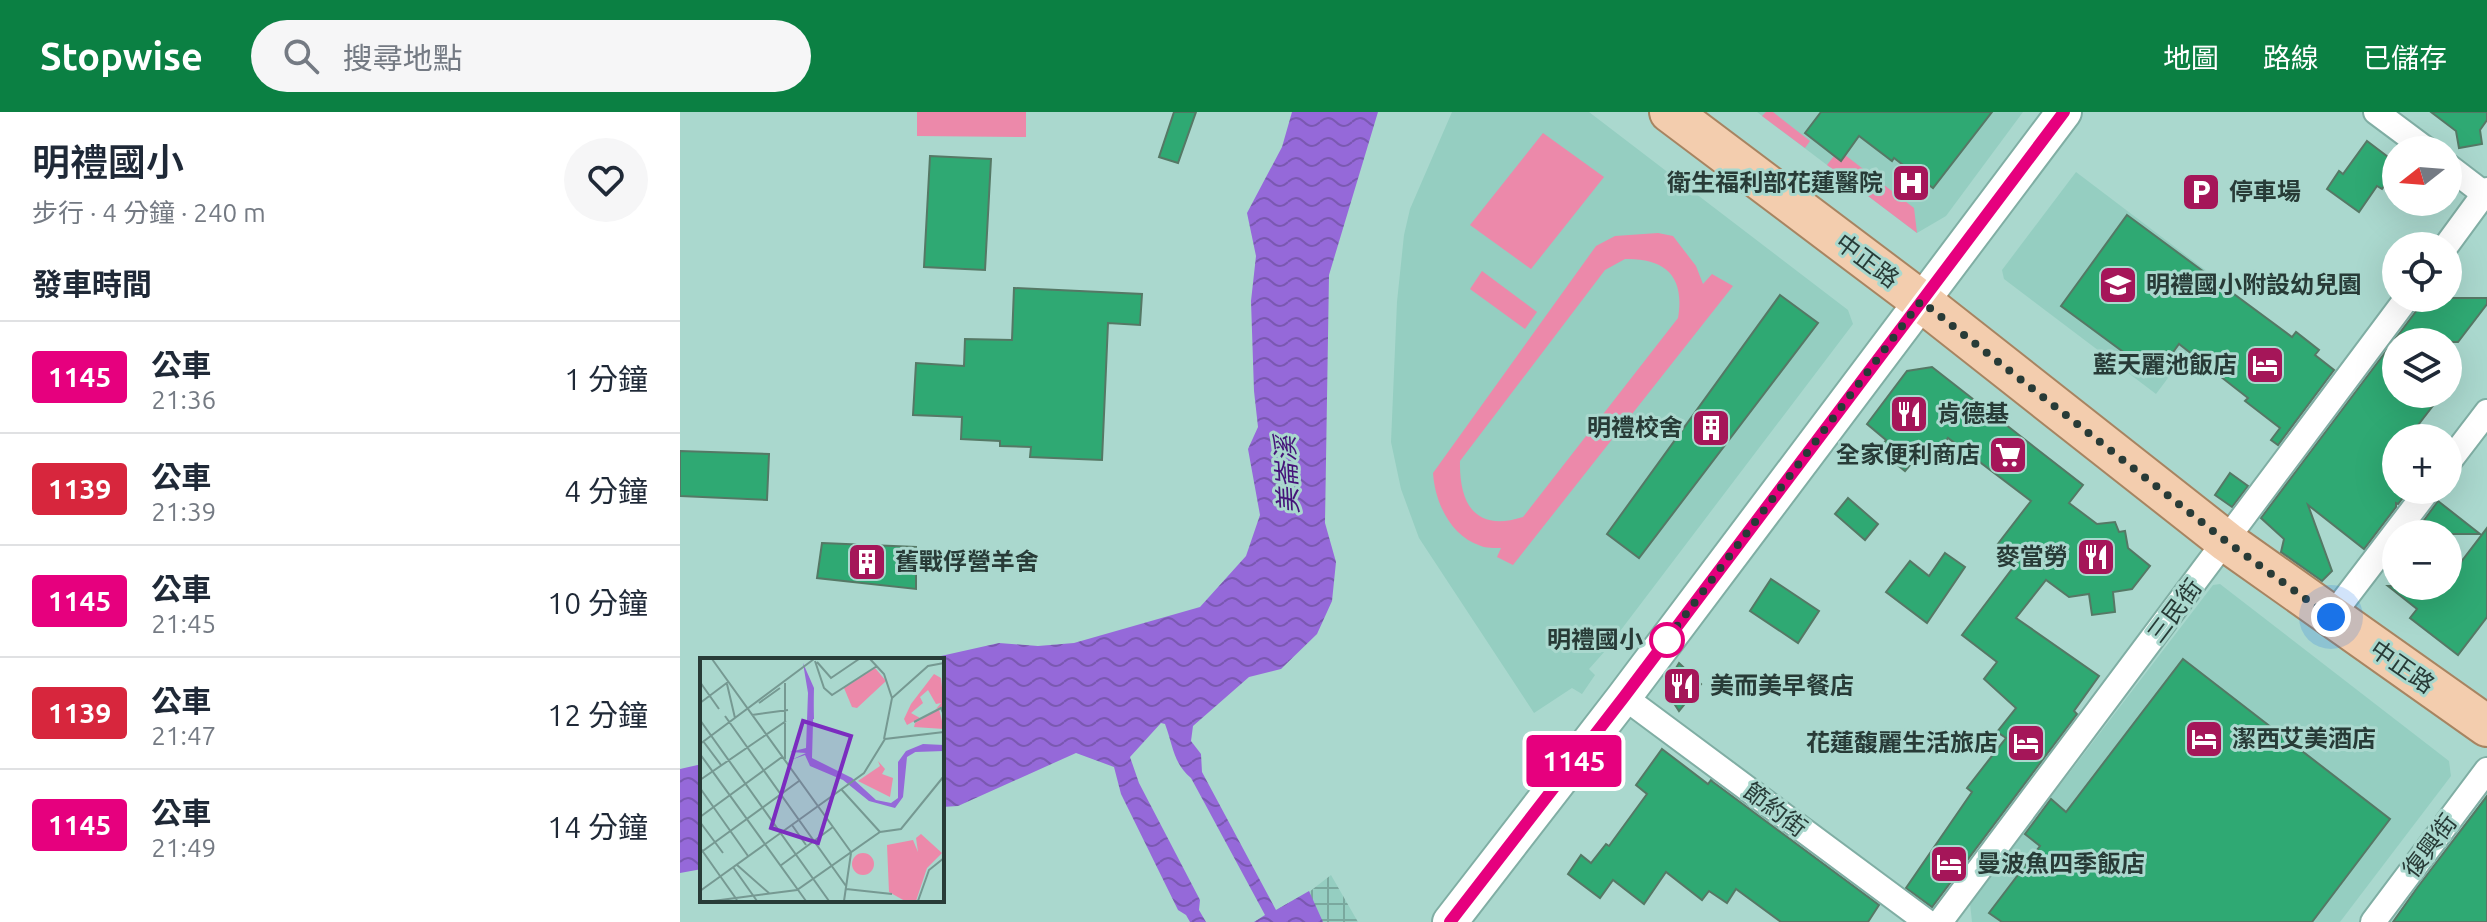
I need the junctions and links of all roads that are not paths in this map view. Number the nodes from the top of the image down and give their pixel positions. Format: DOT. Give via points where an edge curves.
graph roads {
  1 [pos="1670,112"];
  2 [pos="2064,112"];
  3 [pos="2376,112"];
  4 [pos="2408,136"];
  5 [pos="2462,176"];
  6 [pos="2486,193"];
  7 [pos="2457,232"];
  8 [pos="1921,301"];
  9 [pos="2397,312"];
  10 [pos="2487,412"];
  11 [pos="2462,445"];
  12 [pos="2417,504"];
  13 [pos="2227,542"];
  14 [pos="2331,617"];
  15 [pos="1624,697"];
  16 [pos="2487,726"];
  17 [pos="2487,770"];
  18 [pos="1450,922"];
  19 [pos="1927,922"];
  20 [pos="1940,922"];
  21 [pos="2373,922"];
  1 -- 8 [label="main road, 中正路"];
  2 -- 8 [label="street"];
  3 -- 4 [label="street"];
  5 -- 6 [label="street"];
  6 -- 7 [label="street"];
  8 -- 13 [label="main road, 中正路"];
  8 -- 15 [label="street"];
  9 -- 13 [label="street, 三民街"];
  10 -- 11 [label="street"];
  12 -- 14 [label="street"];
  13 -- 14 [label="main road, 中正路"];
  13 -- 20 [label="street, 三民街"];
  14 -- 16 [label="main road, 中正路"];
  15 -- 18 [label="street"];
  15 -- 19 [label="street, 節約街"];
  17 -- 21 [label="street, 復興街"];
}
